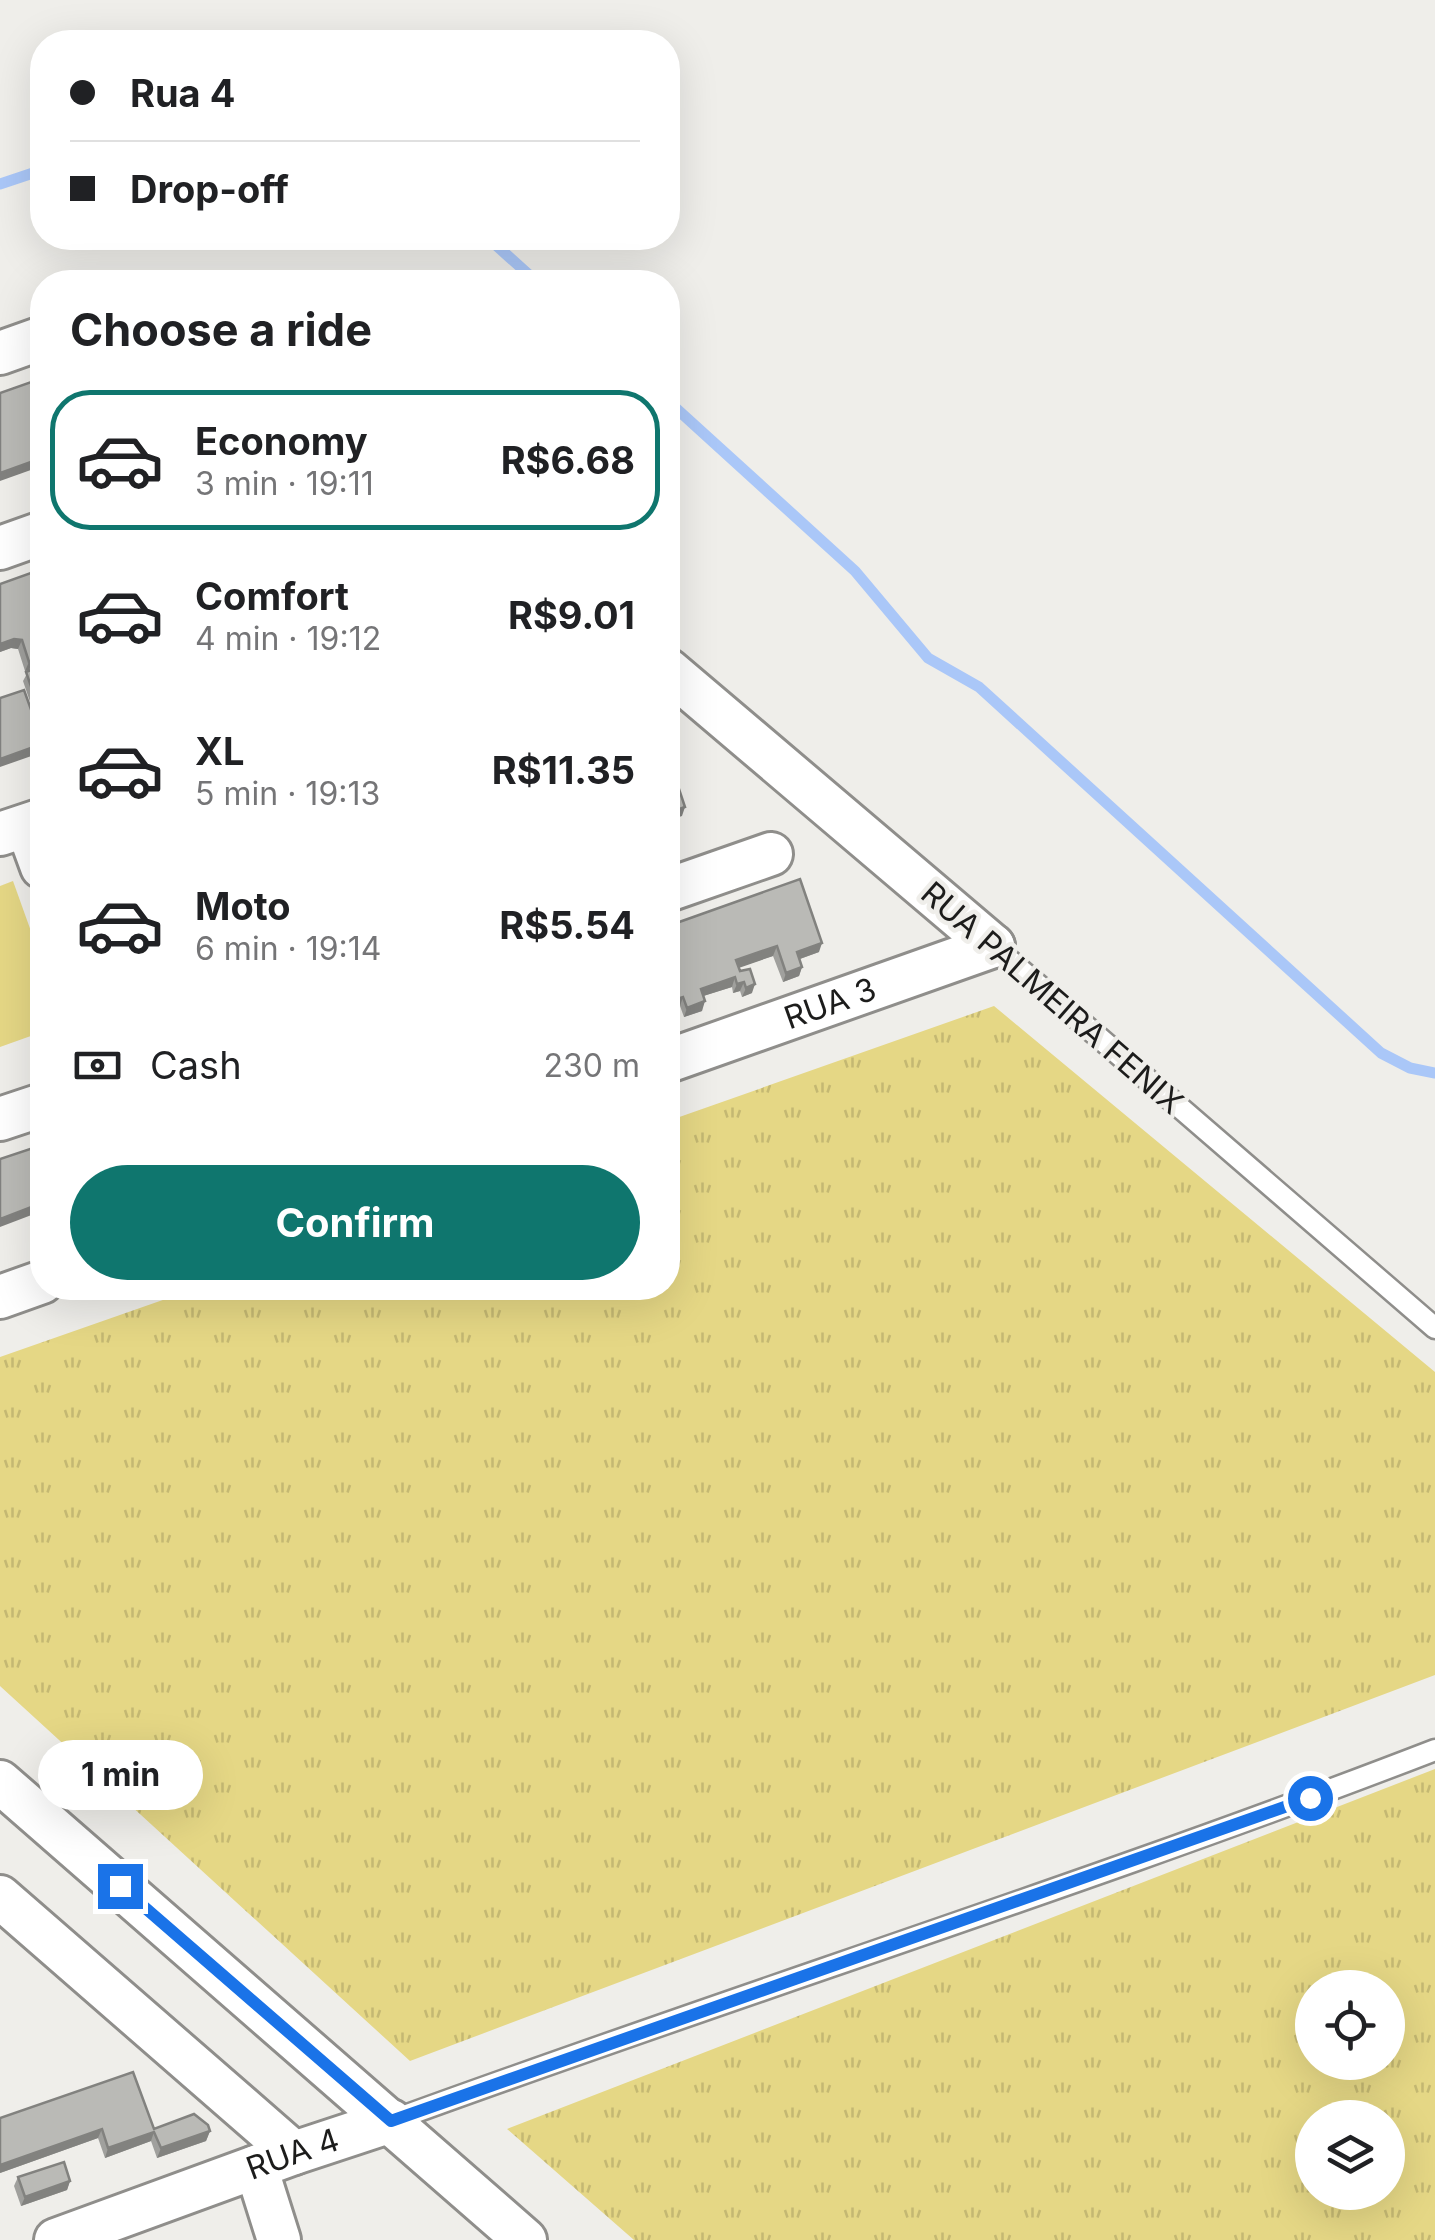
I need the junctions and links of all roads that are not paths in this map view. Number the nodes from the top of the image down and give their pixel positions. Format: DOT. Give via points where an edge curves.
graph roads {
  1 [pos="30,342"];
  2 [pos="0,353"];
  3 [pos="30,537"];
  4 [pos="0,548"];
  5 [pos="680,680"];
  6 [pos="771,854"];
  7 [pos="680,886"];
  8 [pos="993,946"];
  9 [pos="680,1057"];
  10 [pos="30,1109"];
  11 [pos="0,1120"];
  12 [pos="30,1286"];
  13 [pos="0,1297"];
  14 [pos="1435,1328"];
  15 [pos="1435,1750"];
  16 [pos="0,1782"];
  17 [pos="0,1898"];
  18 [pos="391,2121"];
  19 [pos="275,2160"];
  20 [pos="56,2240"];
  21 [pos="279,2240"];
  22 [pos="525,2240"];
  1 -- 2 [label="street"];
  3 -- 4 [label="street"];
  5 -- 8 [label="street, RUA PALMEIRA FENIX"];
  6 -- 7 [label="street"];
  8 -- 9 [label="street, RUA 3"];
  8 -- 14 [label="lane, RUA PALMEIRA FENIX"];
  10 -- 11 [label="street"];
  12 -- 13 [label="street"];
  15 -- 18 [label="lane, RUA 4"];
  16 -- 18 [label="street"];
  17 -- 19 [label="street"];
  18 -- 19 [label="street, RUA 4"];
  18 -- 22 [label="street"];
  19 -- 20 [label="street, RUA 4"];
  19 -- 21 [label="street"];
}
